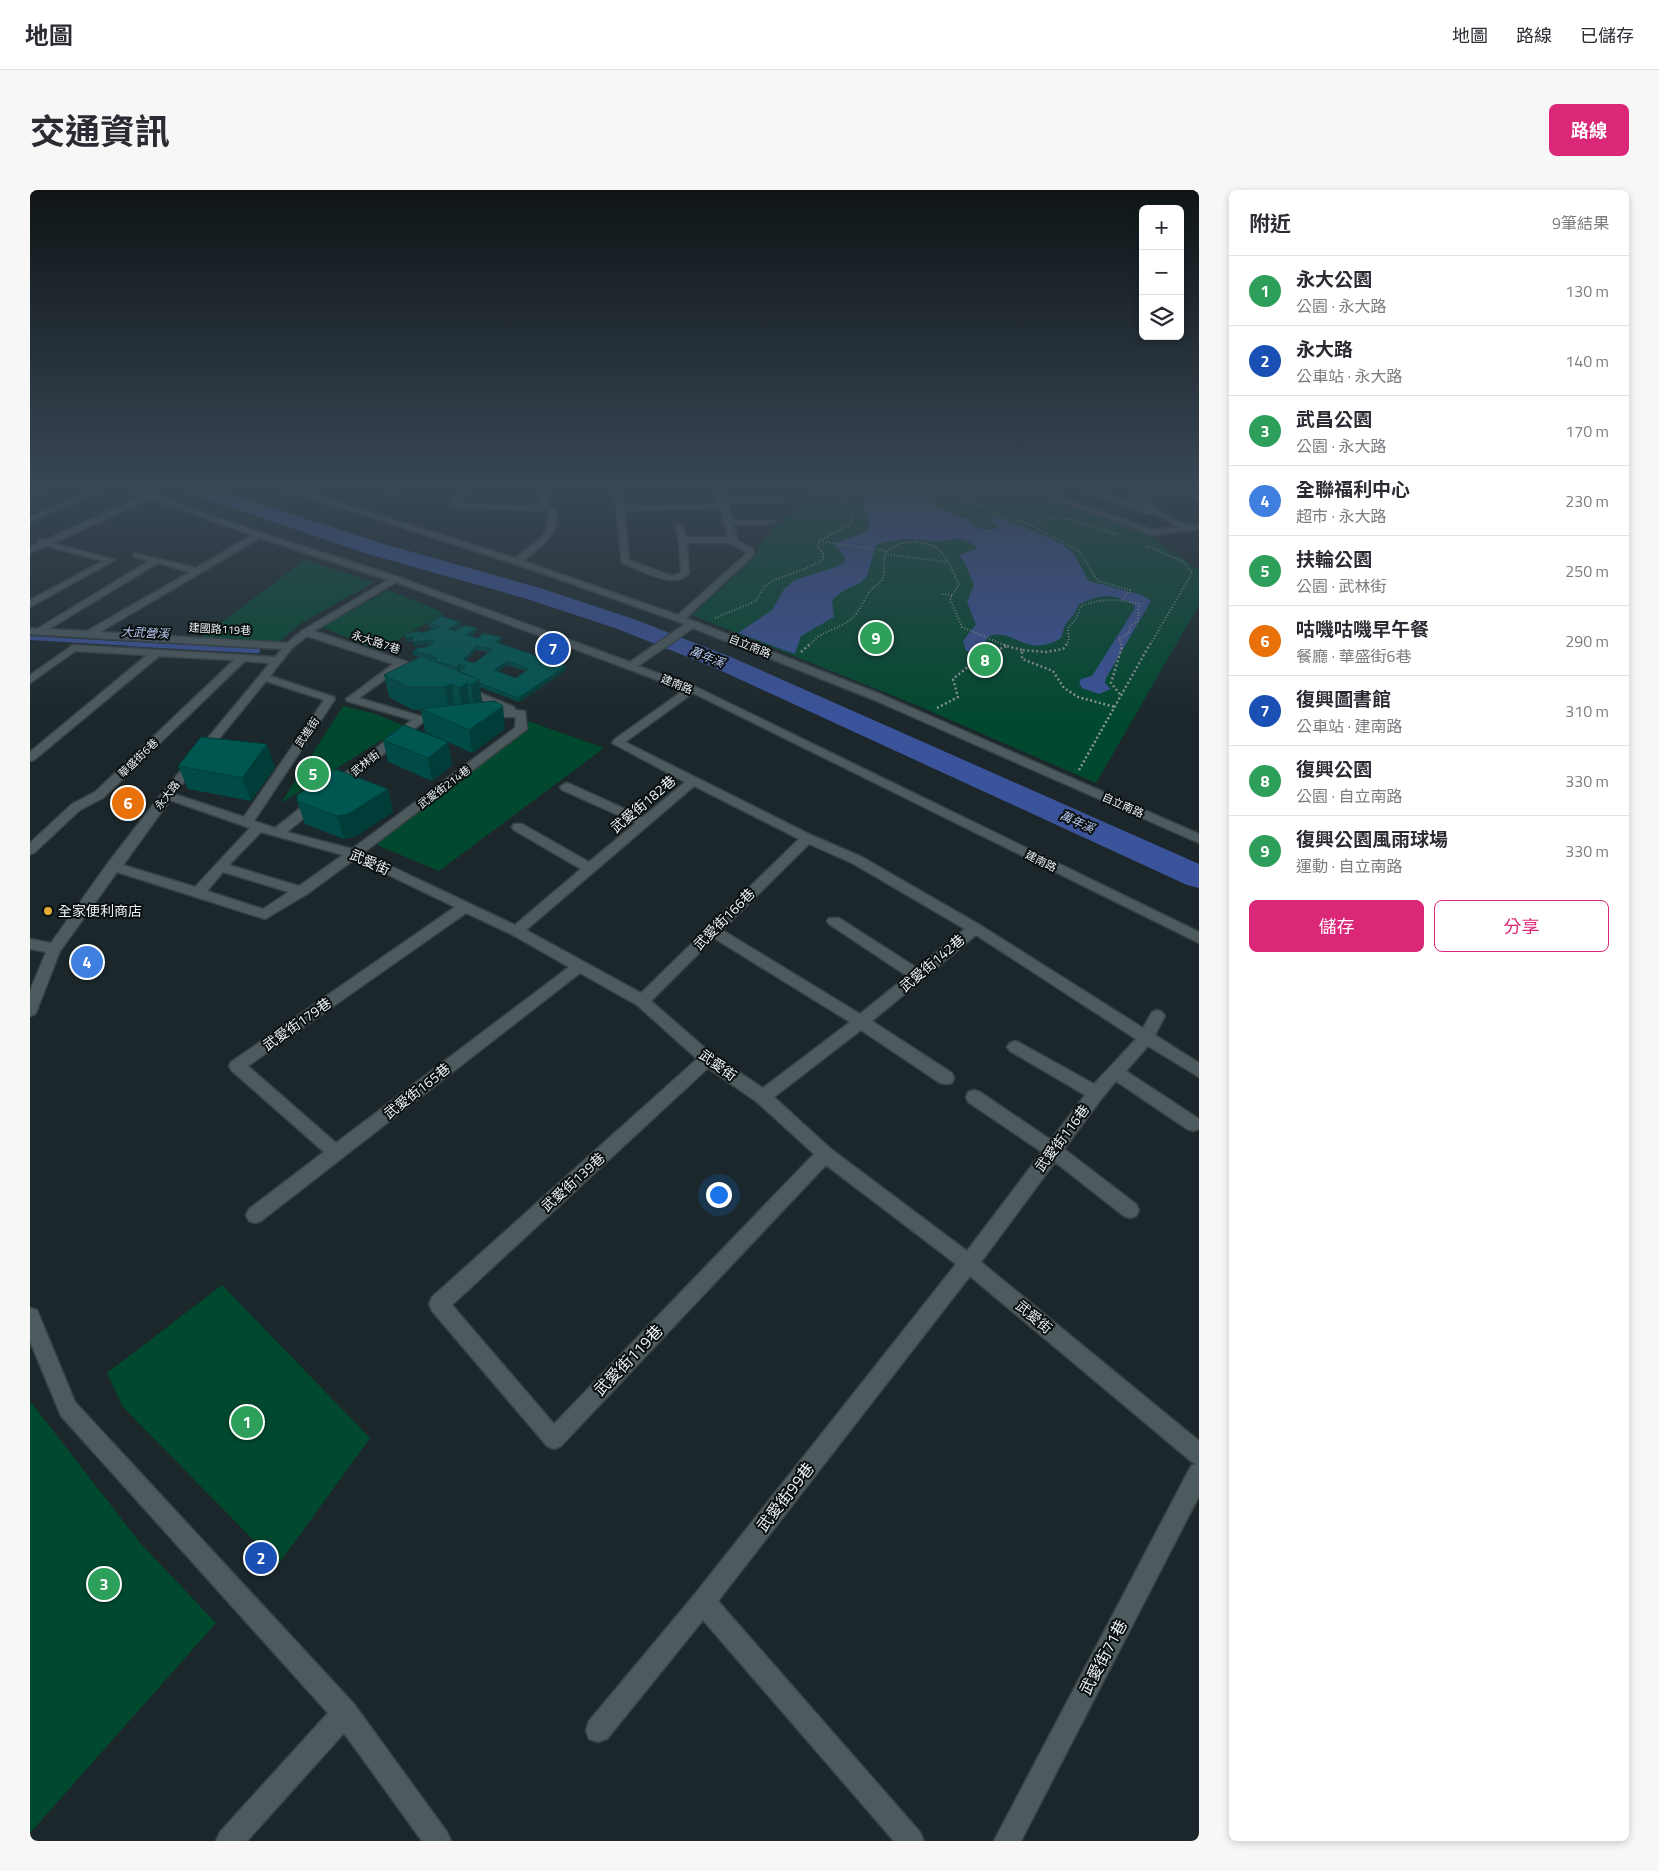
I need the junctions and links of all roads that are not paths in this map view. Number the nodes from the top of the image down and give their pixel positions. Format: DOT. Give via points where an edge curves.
graph roads {
  1 [pos="100,566"];
  2 [pos="146,566"];
  3 [pos="179,566"];
  4 [pos="205,566"];
  5 [pos="356,566"];
  6 [pos="531,566"];
  7 [pos="639,566"];
  8 [pos="685,566"];
  9 [pos="738,566"];
  10 [pos="198,570"];
  11 [pos="395,579"];
  12 [pos="30,604"];
  13 [pos="679,619"];
  14 [pos="692,624"];
  15 [pos="34,631"];
  16 [pos="306,632"];
  17 [pos="93,640"];
  18 [pos="289,646"];
  19 [pos="155,654"];
  20 [pos="241,659"];
  21 [pos="278,660"];
  22 [pos="400,663"];
  23 [pos="631,666"];
  24 [pos="264,677"];
  25 [pos="435,677"];
  26 [pos="30,680"];
  27 [pos="452,684"];
  28 [pos="692,689"];
  29 [pos="330,699"];
  30 [pos="351,699"];
  31 [pos="521,713"];
  32 [pos="475,716"];
  33 [pos="456,717"];
  34 [pos="420,719"];
  35 [pos="30,758"];
  36 [pos="693,781"];
  37 [pos="566,787"];
  38 [pos="167,795"];
  39 [pos="645,822"];
  40 [pos="252,825"];
  41 [pos="518,827"];
  42 [pos="277,833"];
  43 [pos="807,838"];
  44 [pos="1199,839"];
  45 [pos="30,850"];
  46 [pos="354,854"];
  47 [pos="113,866"];
  48 [pos="220,867"];
  49 [pos="590,868"];
  50 [pos="302,891"];
  51 [pos="198,893"];
  52 [pos="465,907"];
  53 [pos="834,921"];
  54 [pos="974,928"];
  55 [pos="712,930"];
  56 [pos="516,931"];
  57 [pos="1199,938"];
  58 [pos="30,944"];
  59 [pos="54,949"];
  60 [pos="578,967"];
  61 [pos="917,975"];
  62 [pos="642,1001"];
  63 [pos="30,1010"];
  64 [pos="1157,1016"];
  65 [pos="861,1022"];
  66 [pos="1146,1038"];
  67 [pos="1015,1046"];
  68 [pos="707,1059"];
  69 [pos="1199,1071"];
  70 [pos="1116,1072"];
  71 [pos="946,1078"];
  72 [pos="1096,1093"];
  73 [pos="763,1097"];
  74 [pos="974,1097"];
  75 [pos="1193,1124"];
  76 [pos="1052,1150"];
  77 [pos="336,1153"];
  78 [pos="825,1154"];
  79 [pos="1130,1210"];
  80 [pos="255,1215"];
  81 [pos="969,1263"];
  82 [pos="439,1304"];
  83 [pos="30,1317"];
  84 [pos="1199,1455"];
  85 [pos="1199,1474"];
  86 [pos="703,1602"];
  87 [pos="345,1713"];
  88 [pos="598,1730"];
  89 [pos="229,1841"];
  90 [pos="438,1841"];
  91 [pos="911,1841"];
  92 [pos="1007,1841"];
  1 -- 12 [label="street"];
  2 -- 15 [label="street"];
  3 -- 10 [label="street"];
  4 -- 10 [label="street"];
  5 -- 11 [label="street, 建南路"];
  6 -- 13 [label="street, 自立南路"];
  7 -- 8 [label="street" via="676,579 685,573"];
  9 -- 13 [label="street"];
  10 -- 17 [label="street"];
  11 -- 16 [label="street, 永大路"];
  11 -- 23 [label="street, 建南路"];
  13 -- 14 [label="street, 自立南路"];
  14 -- 23 [label="street"];
  14 -- 44 [label="street, 自立南路" via="785,660"];
  15 -- 17 [label="street, 建國路119巷"];
  16 -- 18 [label="street, 永大路"];
  16 -- 22 [label="street, 永大路7巷"];
  17 -- 18 [label="street, 建國路119巷"];
  17 -- 19 [label="street"];
  17 -- 26 [label="street" via="73,648"];
  18 -- 21 [label="street, 永大路"];
  19 -- 20 [label="street"];
  19 -- 35 [label="street"];
  20 -- 21 [label="street"];
  20 -- 45 [label="street, 華盛街6巷" via="99,795 76,806"];
  21 -- 24 [label="street, 永大路"];
  22 -- 25 [label="street, 永大路7巷"];
  22 -- 30 [label="street"];
  23 -- 28 [label="street, 建南路"];
  24 -- 29 [label="street"];
  24 -- 38 [label="street, 永大路"];
  27 -- 31 [label="street"];
  28 -- 36 [label="street" via="618,743"];
  28 -- 57 [label="street, 建南路"];
  29 -- 30 [label="street"];
  29 -- 40 [label="street, 武進街"];
  30 -- 34 [label="street"];
  31 -- 32 [label="street"];
  31 -- 46 [label="street, 武愛街214巷" via="521,729"];
  33 -- 34 [label="street"];
  34 -- 42 [label="street, 武林街"];
  36 -- 39 [label="street, 武愛街182巷"];
  36 -- 43 [label="street, 武愛街182巷"];
  37 -- 39 [label="street"];
  38 -- 40 [label="street, 武愛街"];
  38 -- 47 [label="street, 永大路"];
  39 -- 49 [label="street, 武愛街182巷"];
  40 -- 42 [label="street, 武愛街"];
  40 -- 48 [label="street, 武進街"];
  41 -- 49 [label="street"];
  42 -- 46 [label="street, 武愛街"];
  43 -- 54 [label="street, 武愛街142巷" via="857,860"];
  43 -- 55 [label="street, 武愛街166巷"];
  46 -- 50 [label="street"];
  46 -- 52 [label="street, 武愛街"];
  47 -- 51 [label="street"];
  47 -- 59 [label="street, 永大路"];
  48 -- 50 [label="street"];
  48 -- 51 [label="street, 武進街"];
  49 -- 56 [label="street, 武愛街182巷"];
  50 -- 51 [label="street" via="265,914"];
  52 -- 56 [label="street, 武愛街"];
  52 -- 77 [label="street, 武愛街179巷" via="236,1066"];
  53 -- 61 [label="street"];
  54 -- 61 [label="street, 武愛街142巷"];
  54 -- 66 [label="street"];
  55 -- 62 [label="street, 武愛街166巷"];
  55 -- 65 [label="street"];
  56 -- 60 [label="street, 武愛街"];
  58 -- 59 [label="street"];
  59 -- 63 [label="street, 永大路"];
  60 -- 62 [label="street, 武愛街"];
  60 -- 77 [label="street, 武愛街165巷"];
  61 -- 65 [label="street, 武愛街142巷"];
  62 -- 68 [label="street, 武愛街"];
  64 -- 66 [label="street, 武愛街116巷"];
  65 -- 71 [label="street"];
  65 -- 73 [label="street, 武愛街142巷"];
  66 -- 69 [label="street"];
  66 -- 70 [label="street, 武愛街116巷"];
  67 -- 72 [label="street"];
  68 -- 73 [label="street, 武愛街"];
  68 -- 82 [label="street, 武愛街139巷"];
  70 -- 72 [label="street, 武愛街116巷"];
  70 -- 75 [label="street"];
  72 -- 76 [label="street, 武愛街116巷"];
  73 -- 78 [label="street, 武愛街"];
  74 -- 76 [label="street"];
  76 -- 79 [label="street"];
  76 -- 81 [label="street, 武愛街116巷"];
  77 -- 80 [label="street, 武愛街165巷"];
  78 -- 81 [label="street, 武愛街"];
  78 -- 82 [label="street, 武愛街119巷" via="554,1439"];
  81 -- 84 [label="street, 武愛街"];
  81 -- 86 [label="street, 武愛街99巷"];
  83 -- 87 [label="street" via="68,1409"];
  85 -- 92 [label="street, 武愛街71巷"];
  86 -- 88 [label="street, 武愛街99巷"];
  86 -- 91 [label="street"];
  87 -- 89 [label="street"];
  87 -- 90 [label="street"];
}
